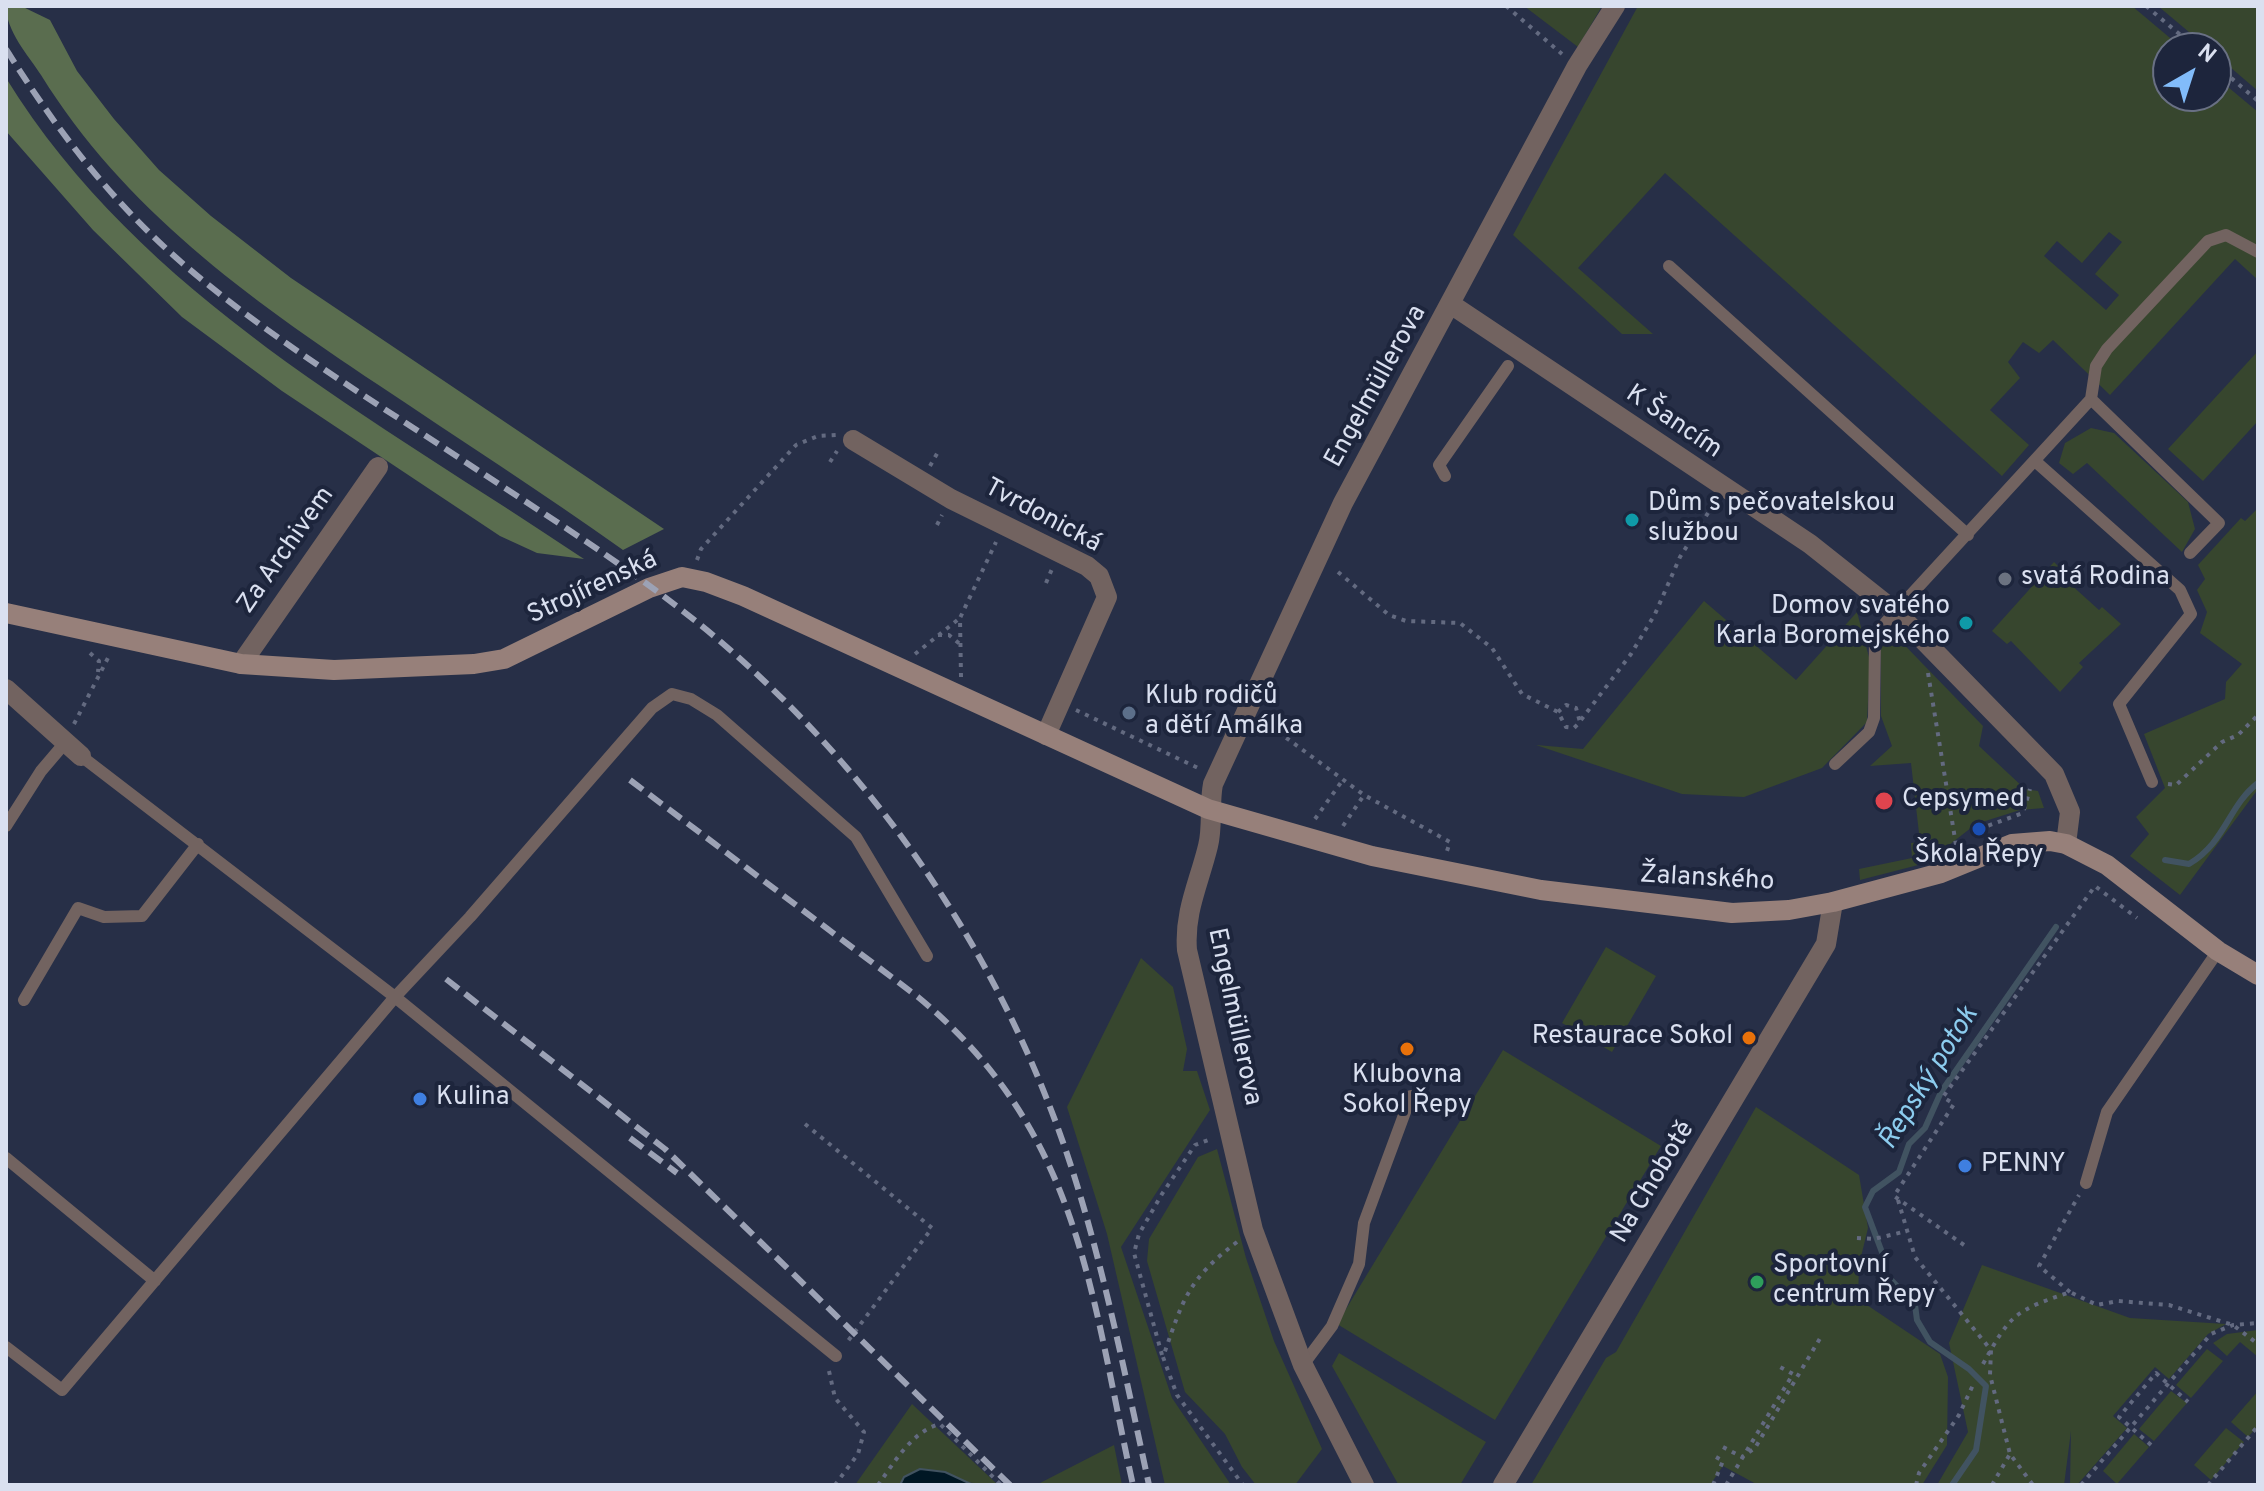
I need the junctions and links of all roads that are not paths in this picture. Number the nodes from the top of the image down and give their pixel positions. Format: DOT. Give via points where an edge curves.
graph roads {
  1 [pos="1615,6"];
  2 [pos="2258,252"];
  3 [pos="1669,266"];
  4 [pos="1452,305"];
  5 [pos="1508,366"];
  6 [pos="2091,399"];
  7 [pos="844,438"];
  8 [pos="2035,461"];
  9 [pos="378,467"];
  10 [pos="1445,476"];
  11 [pos="1968,535"];
  12 [pos="2190,553"];
  13 [pos="6,613"];
  14 [pos="1897,613"];
  15 [pos="241,664"];
  16 [pos="6,689"];
  17 [pos="1046,735"];
  18 [pos="73,750"];
  19 [pos="1835,764"];
  20 [pos="2152,782"];
  21 [pos="1208,809"];
  22 [pos="6,826"];
  23 [pos="198,844"];
  24 [pos="2066,844"];
  25 [pos="1833,902"];
  26 [pos="2218,951"];
  27 [pos="927,956"];
  28 [pos="2258,975"];
  29 [pos="395,997"];
  30 [pos="24,1000"];
  31 [pos="1411,1096"];
  32 [pos="6,1158"];
  33 [pos="2086,1183"];
  34 [pos="155,1281"];
  35 [pos="6,1347"];
  36 [pos="836,1356"];
  37 [pos="1303,1365"];
  38 [pos="1364,1485"];
  39 [pos="1503,1485"];
  1 -- 4 [label="street" via="1577,66"];
  2 -- 6 [label="lane" via="2226,235 2208,241 2107,349 2096,366"];
  3 -- 11 [label="lane"];
  4 -- 14 [label="street, K Šancím" via="1810,544"];
  4 -- 21 [label="street, Engelmüllerova" via="1343,503 1213,784"];
  5 -- 10 [label="lane" via="1439,465"];
  6 -- 8 [label="lane"];
  6 -- 12 [label="lane" via="2219,523"];
  7 -- 17 [label="street, Tvrdonická" via="1099,576 1107,591"];
  8 -- 11 [label="lane"];
  8 -- 20 [label="lane" via="2180,590 2191,614 2119,704"];
  9 -- 15 [label="street, Za Archivem"];
  11 -- 14 [label="lane"];
  13 -- 15 [label="street, Strojírenská"];
  14 -- 19 [label="lane" via="1875,639 1874,718 1869,732"];
  14 -- 24 [label="street, K Šancím" via="2054,774 2070,812"];
  15 -- 17 [label="street, Strojírenská" via="334,670 494,661 649,588 689,578 743,596"];
  16 -- 18 [label="street"];
  17 -- 21 [label="street, Strojírenská"];
  18 -- 22 [label="lane" via="41,771"];
  18 -- 23 [label="lane"];
  21 -- 25 [label="street, Žalanského" via="1372,856 1541,890 1732,913"];
  21 -- 37 [label="street, Engelmüllerova" via="1210,842 1186,931 1253,1230"];
  23 -- 29 [label="lane"];
  23 -- 30 [label="lane" via="142,916 104,917 78,908"];
  24 -- 25 [label="street, Žalanského" via="2012,844 1941,873"];
  24 -- 26 [label="street, Žalanského" via="2107,865"];
  25 -- 39 [label="street, Na Chobotě" via="1826,944"];
  26 -- 28 [label="street, Žalanského"];
  26 -- 33 [label="lane" via="2107,1112"];
  27 -- 29 [label="lane" via="856,837 717,715 672,694 652,708"];
  29 -- 34 [label="lane"];
  29 -- 36 [label="lane"];
  31 -- 37 [label="lane" via="1364,1223 1359,1264 1332,1326"];
  32 -- 34 [label="lane"];
  34 -- 35 [label="lane" via="62,1390"];
  37 -- 38 [label="street, Engelmüllerova"];
}
